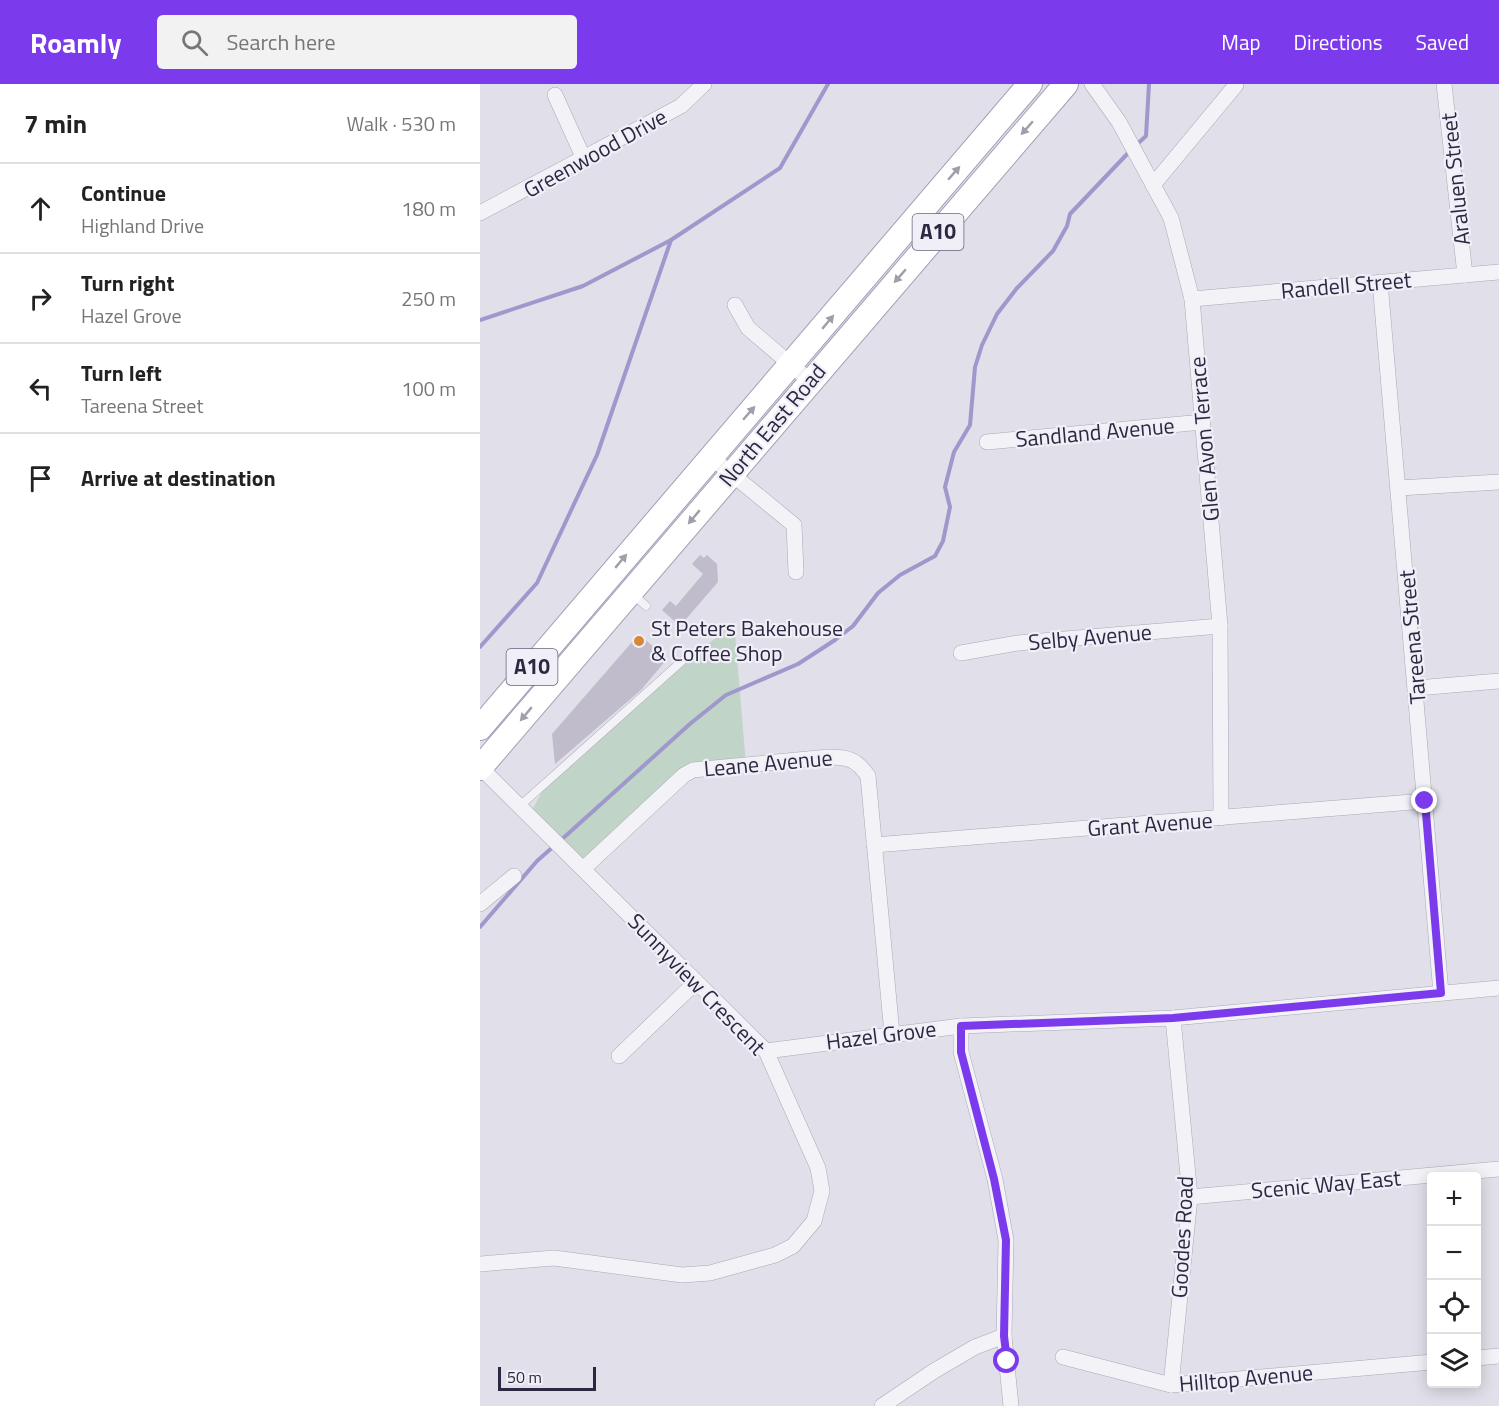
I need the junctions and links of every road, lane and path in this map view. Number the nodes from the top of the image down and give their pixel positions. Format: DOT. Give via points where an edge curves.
graph roads {
  1 [pos="704,84"];
  2 [pos="1066,84"];
  3 [pos="1092,84"];
  4 [pos="1444,84"];
  5 [pos="1030,85"];
  6 [pos="1236,85"];
  7 [pos="555,95"];
  8 [pos="584,159"];
  9 [pos="1153,185"];
  10 [pos="480,213"];
  11 [pos="1499,272"];
  12 [pos="1465,275"];
  13 [pos="1380,282"];
  14 [pos="1192,299"];
  15 [pos="735,305"];
  16 [pos="790,366"];
  17 [pos="810,381"];
  18 [pos="1203,422"];
  19 [pos="987,442"];
  20 [pos="711,457"];
  21 [pos="732,473"];
  22 [pos="1499,482"];
  23 [pos="1399,488"];
  24 [pos="796,572"];
  25 [pos="1220,626"];
  26 [pos="691,653"];
  27 [pos="961,653"];
  28 [pos="1499,681"];
  29 [pos="1417,688"];
  30 [pos="480,728"];
  31 [pos="480,767"];
  32 [pos="1425,801"];
  33 [pos="520,805"];
  34 [pos="1221,818"];
  35 [pos="874,845"];
  36 [pos="583,868"];
  37 [pos="514,876"];
  38 [pos="480,904"];
  39 [pos="696,982"];
  40 [pos="1499,988"];
  41 [pos="1441,993"];
  42 [pos="1173,1018"];
  43 [pos="961,1026"];
  44 [pos="892,1034"];
  45 [pos="766,1051"];
  46 [pos="619,1056"];
  47 [pos="1499,1169"];
  48 [pos="1190,1197"];
  49 [pos="480,1264"];
  50 [pos="1004,1336"];
  51 [pos="1499,1356"];
  52 [pos="1063,1357"];
  53 [pos="1481,1358"];
  54 [pos="1427,1362"];
  55 [pos="1171,1385"];
  56 [pos="882,1406"];
  57 [pos="1011,1406"];
  1 -- 8 [label="street, Greenwood Drive" via="681,106"];
  2 -- 17 [label="main road, North East Road / A10, one-way"];
  3 -- 9 [label="street, Glen Avon Terrace"];
  4 -- 12 [label="street, Araluen Street"];
  16 -- 5 [label="main road, North East Road / A10, one-way"];
  6 -- 9 [label="street"];
  7 -- 8 [label="street"];
  8 -- 10 [label="street, Greenwood Drive"];
  9 -- 14 [label="street, Glen Avon Terrace" via="1171,218"];
  11 -- 12 [label="street, Randell Street"];
  12 -- 13 [label="street, Randell Street"];
  13 -- 14 [label="street, Randell Street"];
  13 -- 23 [label="street, Tareena Street"];
  14 -- 18 [label="street, Glen Avon Terrace"];
  15 -- 16 [label="street" via="748,328"];
  16 -- 17 [label="street"];
  20 -- 16 [label="main road, North East Road / A10, one-way"];
  17 -- 21 [label="main road, North East Road / A10"];
  18 -- 19 [label="street, Sandland Avenue"];
  18 -- 25 [label="street, Glen Avon Terrace"];
  20 -- 21 [label="street"];
  30 -- 20 [label="main road, North East Road / A10, one-way"];
  21 -- 24 [label="street" via="794,525"];
  21 -- 31 [label="main road, North East Road / A10, one-way" via="638,599"];
  22 -- 23 [label="street"];
  23 -- 29 [label="street, Tareena Street"];
  25 -- 27 [label="street, Selby Avenue" via="1018,643"];
  25 -- 34 [label="street, Glen Avon Terrace"];
  26 -- 33 [label="lane"];
  28 -- 29 [label="street"];
  29 -- 32 [label="street, Tareena Street"];
  31 -- 33 [label="street, Sunnyview Crescent"];
  32 -- 34 [label="street, Grant Avenue"];
  32 -- 41 [label="street, Tareena Street"];
  33 -- 36 [label="street, Sunnyview Crescent"];
  34 -- 35 [label="street, Grant Avenue"];
  35 -- 36 [label="street, Leane Avenue" via="868,776 857,761 829,757 693,770"];
  35 -- 44 [label="street, Leane Avenue"];
  36 -- 39 [label="street, Sunnyview Crescent"];
  37 -- 38 [label="street"];
  39 -- 45 [label="street, Sunnyview Crescent"];
  39 -- 46 [label="street"];
  40 -- 41 [label="street, Hazel Grove"];
  41 -- 42 [label="street, Hazel Grove"];
  42 -- 43 [label="street, Hazel Grove"];
  42 -- 48 [label="street, Goodes Road"];
  43 -- 44 [label="street, Hazel Grove"];
  43 -- 50 [label="street" via="961,1052 1006,1240"];
  44 -- 45 [label="street, Hazel Grove"];
  45 -- 49 [label="street, Sunnyview Crescent" via="821,1181 816,1217 793,1246 764,1259 700,1275 554,1258"];
  47 -- 48 [label="street, Scenic Way East"];
  48 -- 55 [label="street, Goodes Road"];
  50 -- 56 [label="street" via="975,1347"];
  50 -- 57 [label="street"];
  51 -- 53 [label="street"];
  52 -- 55 [label="street, Hilltop Avenue"];
  54 -- 55 [label="street, Hilltop Avenue"];
}
